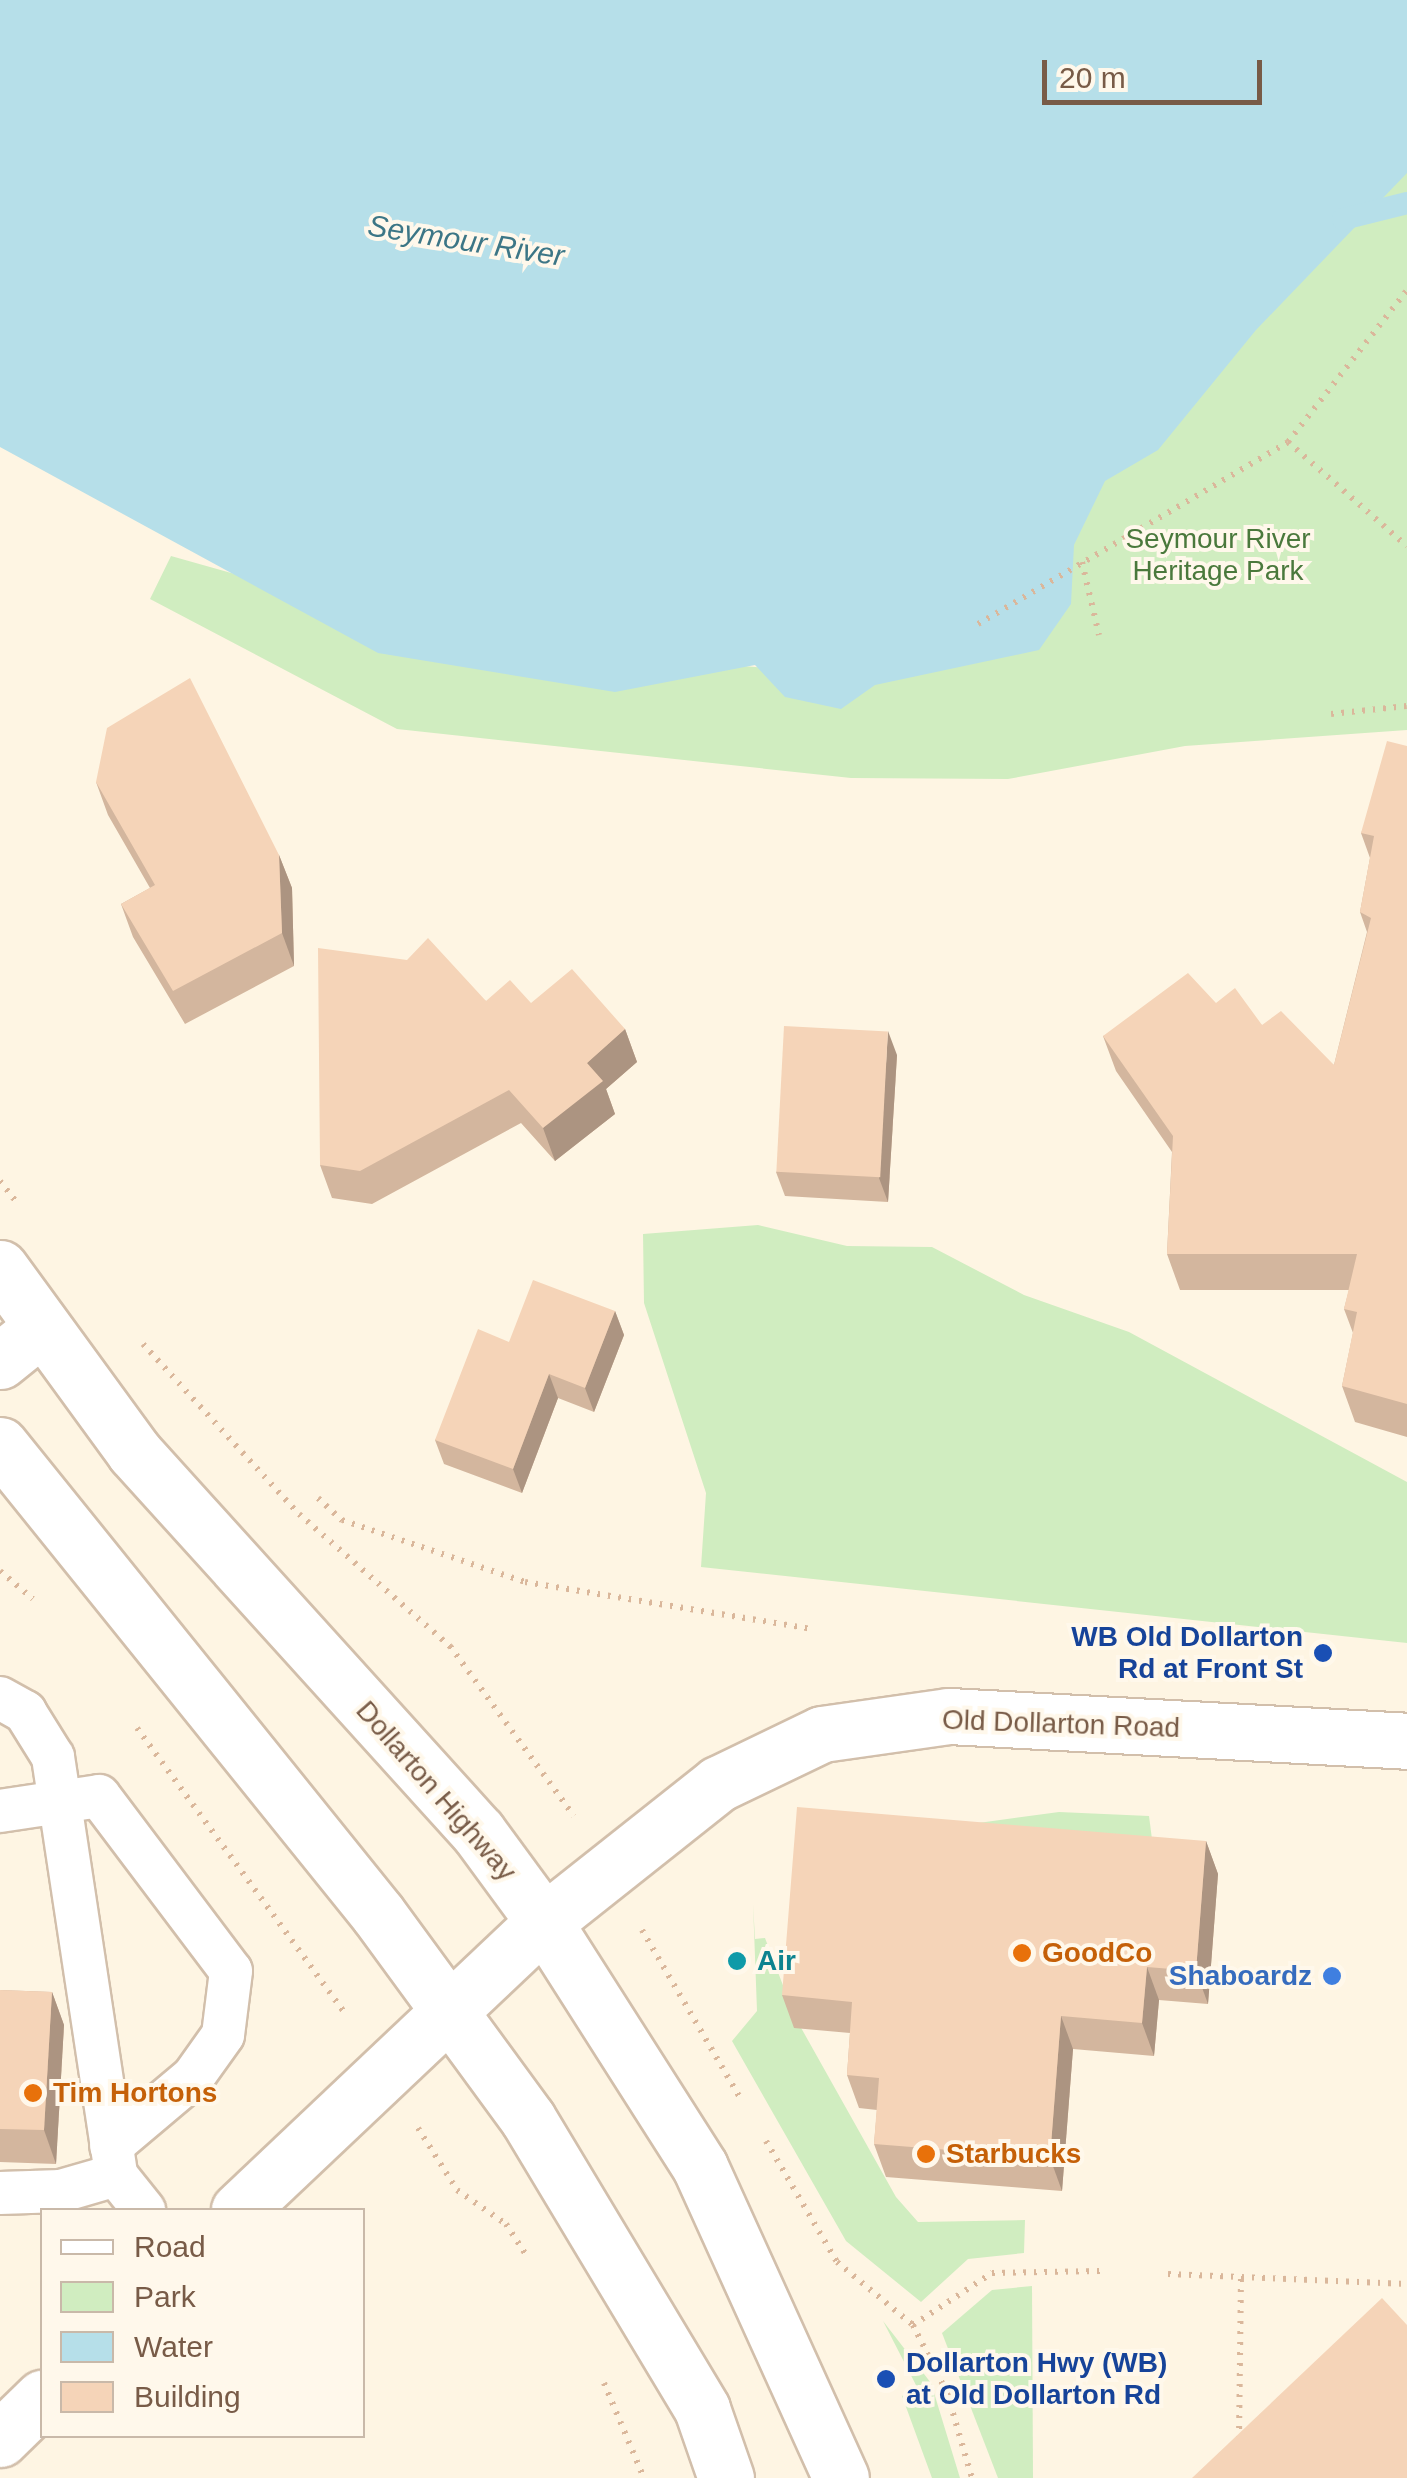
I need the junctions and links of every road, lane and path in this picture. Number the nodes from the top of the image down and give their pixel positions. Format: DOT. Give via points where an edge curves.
graph roads {
  1 [pos="1407,290"];
  2 [pos="1288,442"];
  3 [pos="1407,546"];
  4 [pos="1082,562"];
  5 [pos="978,624"];
  6 [pos="1099,636"];
  7 [pos="1407,706"];
  8 [pos="1331,714"];
  9 [pos="0,1268"];
  10 [pos="41,1328"];
  11 [pos="0,1362"];
  12 [pos="178,1381"];
  13 [pos="0,1445"];
  14 [pos="318,1498"];
  15 [pos="0,1571"];
  16 [pos="40,1605"];
  17 [pos="812,1629"];
  18 [pos="0,1698"];
  19 [pos="132,1719"];
  20 [pos="1407,1741"];
  21 [pos="562,1795"];
  22 [pos="59,1796"];
  23 [pos="0,1811"];
  24 [pos="544,1922"];
  25 [pos="659,1958"];
  26 [pos="322,1977"];
  27 [pos="448,2008"];
  28 [pos="748,2111"];
  29 [pos="758,2128"];
  30 [pos="114,2160"];
  31 [pos="446,2173"];
  32 [pos="0,2193"];
  33 [pos="143,2208"];
  34 [pos="240,2208"];
  35 [pos="536,2269"];
  36 [pos="1100,2271"];
  37 [pos="1168,2274"];
  38 [pos="1241,2277"];
  39 [pos="1407,2284"];
  40 [pos="913,2325"];
  41 [pos="601,2376"];
  42 [pos="40,2400"];
  43 [pos="0,2439"];
  44 [pos="1238,2450"];
  45 [pos="644,2478"];
  46 [pos="726,2478"];
  47 [pos="841,2478"];
  48 [pos="972,2478"];
  1 -- 2 [label="path"];
  2 -- 3 [label="path"];
  2 -- 4 [label="path"];
  4 -- 5 [label="path"];
  4 -- 6 [label="path"];
  7 -- 8 [label="path"];
  9 -- 10 [label="main road, Dollarton Highway"];
  10 -- 11 [label="main road"];
  10 -- 24 [label="main road, Dollarton Highway" via="134,1452 478,1832"];
  12 -- 21 [label="path" via="299,1514 450,1646"];
  13 -- 27 [label="main road"];
  14 -- 17 [label="path" via="342,1520 525,1582"];
  15 -- 16 [label="path"];
  18 -- 22 [label="lane" via="38,1730"];
  19 -- 26 [label="path"];
  20 -- 24 [label="main road, Old Dollarton Road" via="950,1716 822,1734 718,1784"];
  22 -- 23 [label="lane"];
  22 -- 30 [label="lane"];
  22 -- 30 [label="lane" via="99,1796 115,1808 231,1971 222,2034 193,2076"];
  24 -- 27 [label="main road, Old Dollarton Road"];
  24 -- 47 [label="main road, Dollarton Highway" via="700,2167"];
  25 -- 28 [label="path"];
  27 -- 34 [label="main road, Old Dollarton Road"];
  27 -- 46 [label="main road" via="573,2185 702,2409"];
  29 -- 40 [label="path" via="837,2262"];
  30 -- 32 [label="lane" via="61,2191"];
  30 -- 33 [label="lane"];
  31 -- 35 [label="path" via="506,2224"];
  36 -- 40 [label="path" via="992,2273"];
  37 -- 38 [label="path"];
  38 -- 39 [label="path"];
  38 -- 44 [label="path"];
  40 -- 48 [label="path" via="947,2394"];
  41 -- 45 [label="path"];
  42 -- 43 [label="main road"];
}
